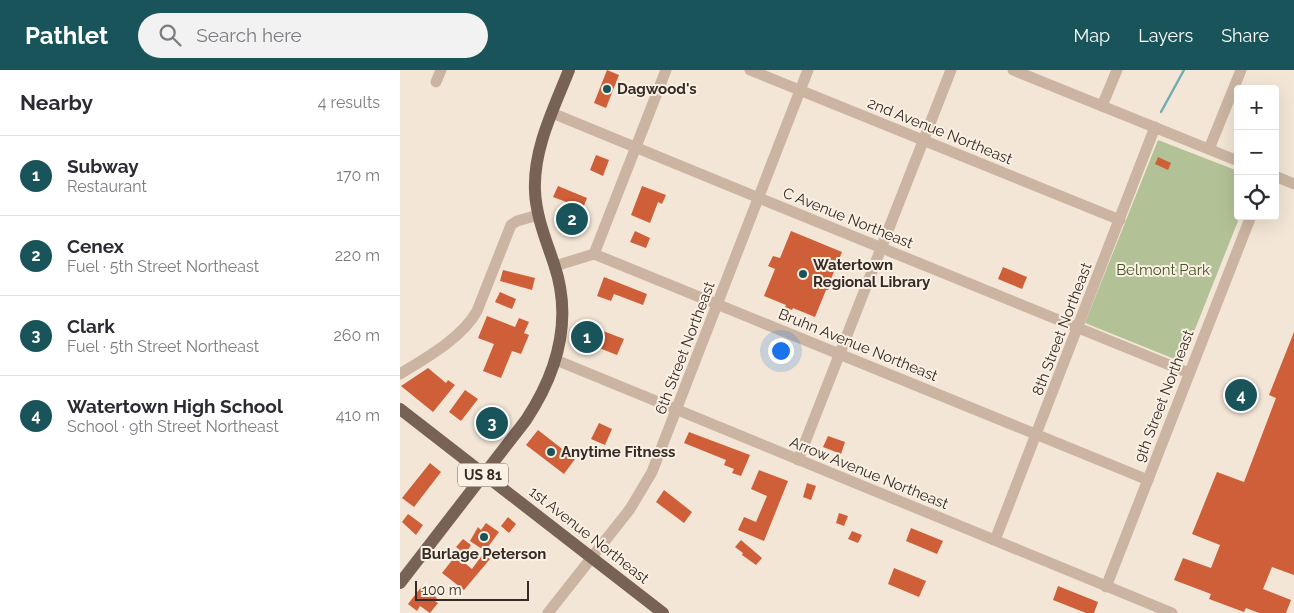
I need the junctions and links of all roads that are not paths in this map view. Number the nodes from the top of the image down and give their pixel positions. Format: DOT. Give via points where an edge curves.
graph roads {
  1 [pos="442,70"];
  2 [pos="569,70"];
  3 [pos="666,70"];
  4 [pos="750,70"];
  5 [pos="808,70"];
  6 [pos="950,70"];
  7 [pos="1013,70"];
  8 [pos="1117,70"];
  9 [pos="1241,70"];
  10 [pos="436,82"];
  11 [pos="800,90"];
  12 [pos="1102,106"];
  13 [pos="552,113"];
  14 [pos="1155,127"];
  15 [pos="923,141"];
  16 [pos="637,147"];
  17 [pos="1209,149"];
  18 [pos="1234,159"];
  19 [pos="1279,178"];
  20 [pos="1294,184"];
  21 [pos="759,198"];
  22 [pos="538,215"];
  23 [pos="1120,220"];
  24 [pos="1249,220"];
  25 [pos="881,248"];
  26 [pos="594,254"];
  27 [pos="555,266"];
  28 [pos="718,304"];
  29 [pos="1078,328"];
  30 [pos="840,354"];
  31 [pos="556,360"];
  32 [pos="1189,373"];
  33 [pos="400,374"];
  34 [pos="400,409"];
  35 [pos="677,411"];
  36 [pos="1037,434"];
  37 [pos="798,460"];
  38 [pos="484,474"];
  39 [pos="1148,480"];
  40 [pos="995,540"];
  41 [pos="591,557"];
  42 [pos="400,583"];
  43 [pos="1106,586"];
  44 [pos="548,613"];
  45 [pos="663,613"];
  46 [pos="1172,613"];
  1 -- 10 [label="street"];
  2 -- 13 [label="main road, US 81"];
  3 -- 16 [label="street"];
  4 -- 11 [label="street, 2nd Avenue Northeast"];
  5 -- 11 [label="street, 6th Street Northeast"];
  6 -- 15 [label="street"];
  7 -- 12 [label="street"];
  8 -- 12 [label="street"];
  9 -- 17 [label="street"];
  11 -- 15 [label="street, 2nd Avenue Northeast"];
  11 -- 21 [label="street, 6th Street Northeast"];
  12 -- 14 [label="street"];
  13 -- 16 [label="street, C Avenue Northeast"];
  13 -- 22 [label="main road, US 81" via="536,165"];
  14 -- 17 [label="street"];
  14 -- 23 [label="street, 8th Street Northeast"];
  15 -- 23 [label="street, 2nd Avenue Northeast"];
  15 -- 25 [label="street"];
  16 -- 21 [label="street, C Avenue Northeast"];
  16 -- 26 [label="street"];
  17 -- 18 [label="street"];
  19 -- 20 [label="street"];
  21 -- 25 [label="street, C Avenue Northeast"];
  21 -- 28 [label="street, 6th Street Northeast"];
  22 -- 27 [label="main road, US 81"];
  22 -- 33 [label="street" via="511,225 477,311 469,323"];
  23 -- 29 [label="street, 8th Street Northeast"];
  24 -- 32 [label="street, 9th Street Northeast"];
  25 -- 29 [label="street, C Avenue Northeast"];
  25 -- 30 [label="street"];
  26 -- 27 [label="street"];
  26 -- 28 [label="street, Bruhn Avenue Northeast"];
  27 -- 31 [label="main road, US 81" via="562,314"];
  28 -- 30 [label="street, Bruhn Avenue Northeast"];
  28 -- 35 [label="street, 6th Street Northeast"];
  29 -- 32 [label="street, C Avenue Northeast"];
  29 -- 36 [label="street, 8th Street Northeast"];
  30 -- 36 [label="street, Bruhn Avenue Northeast"];
  30 -- 37 [label="street"];
  31 -- 35 [label="street, Arrow Avenue Northeast"];
  31 -- 38 [label="main road, US 81" via="533,408"];
  32 -- 39 [label="street, 9th Street Northeast"];
  34 -- 38 [label="main road, 1st Avenue Northeast"];
  35 -- 37 [label="street, Arrow Avenue Northeast"];
  35 -- 41 [label="street, 6th Street Northeast" via="645,486"];
  36 -- 39 [label="street, Bruhn Avenue Northeast"];
  36 -- 40 [label="street, 8th Street Northeast"];
  37 -- 40 [label="street, Arrow Avenue Northeast"];
  38 -- 41 [label="main road, 1st Avenue Northeast"];
  38 -- 42 [label="main road, US 81"];
  39 -- 43 [label="street, 9th Street Northeast"];
  40 -- 43 [label="street, Arrow Avenue Northeast"];
  41 -- 44 [label="street, 6th Street Northeast"];
  41 -- 45 [label="main road, 1st Avenue Northeast"];
  43 -- 46 [label="street, Arrow Avenue Northeast"];
}
